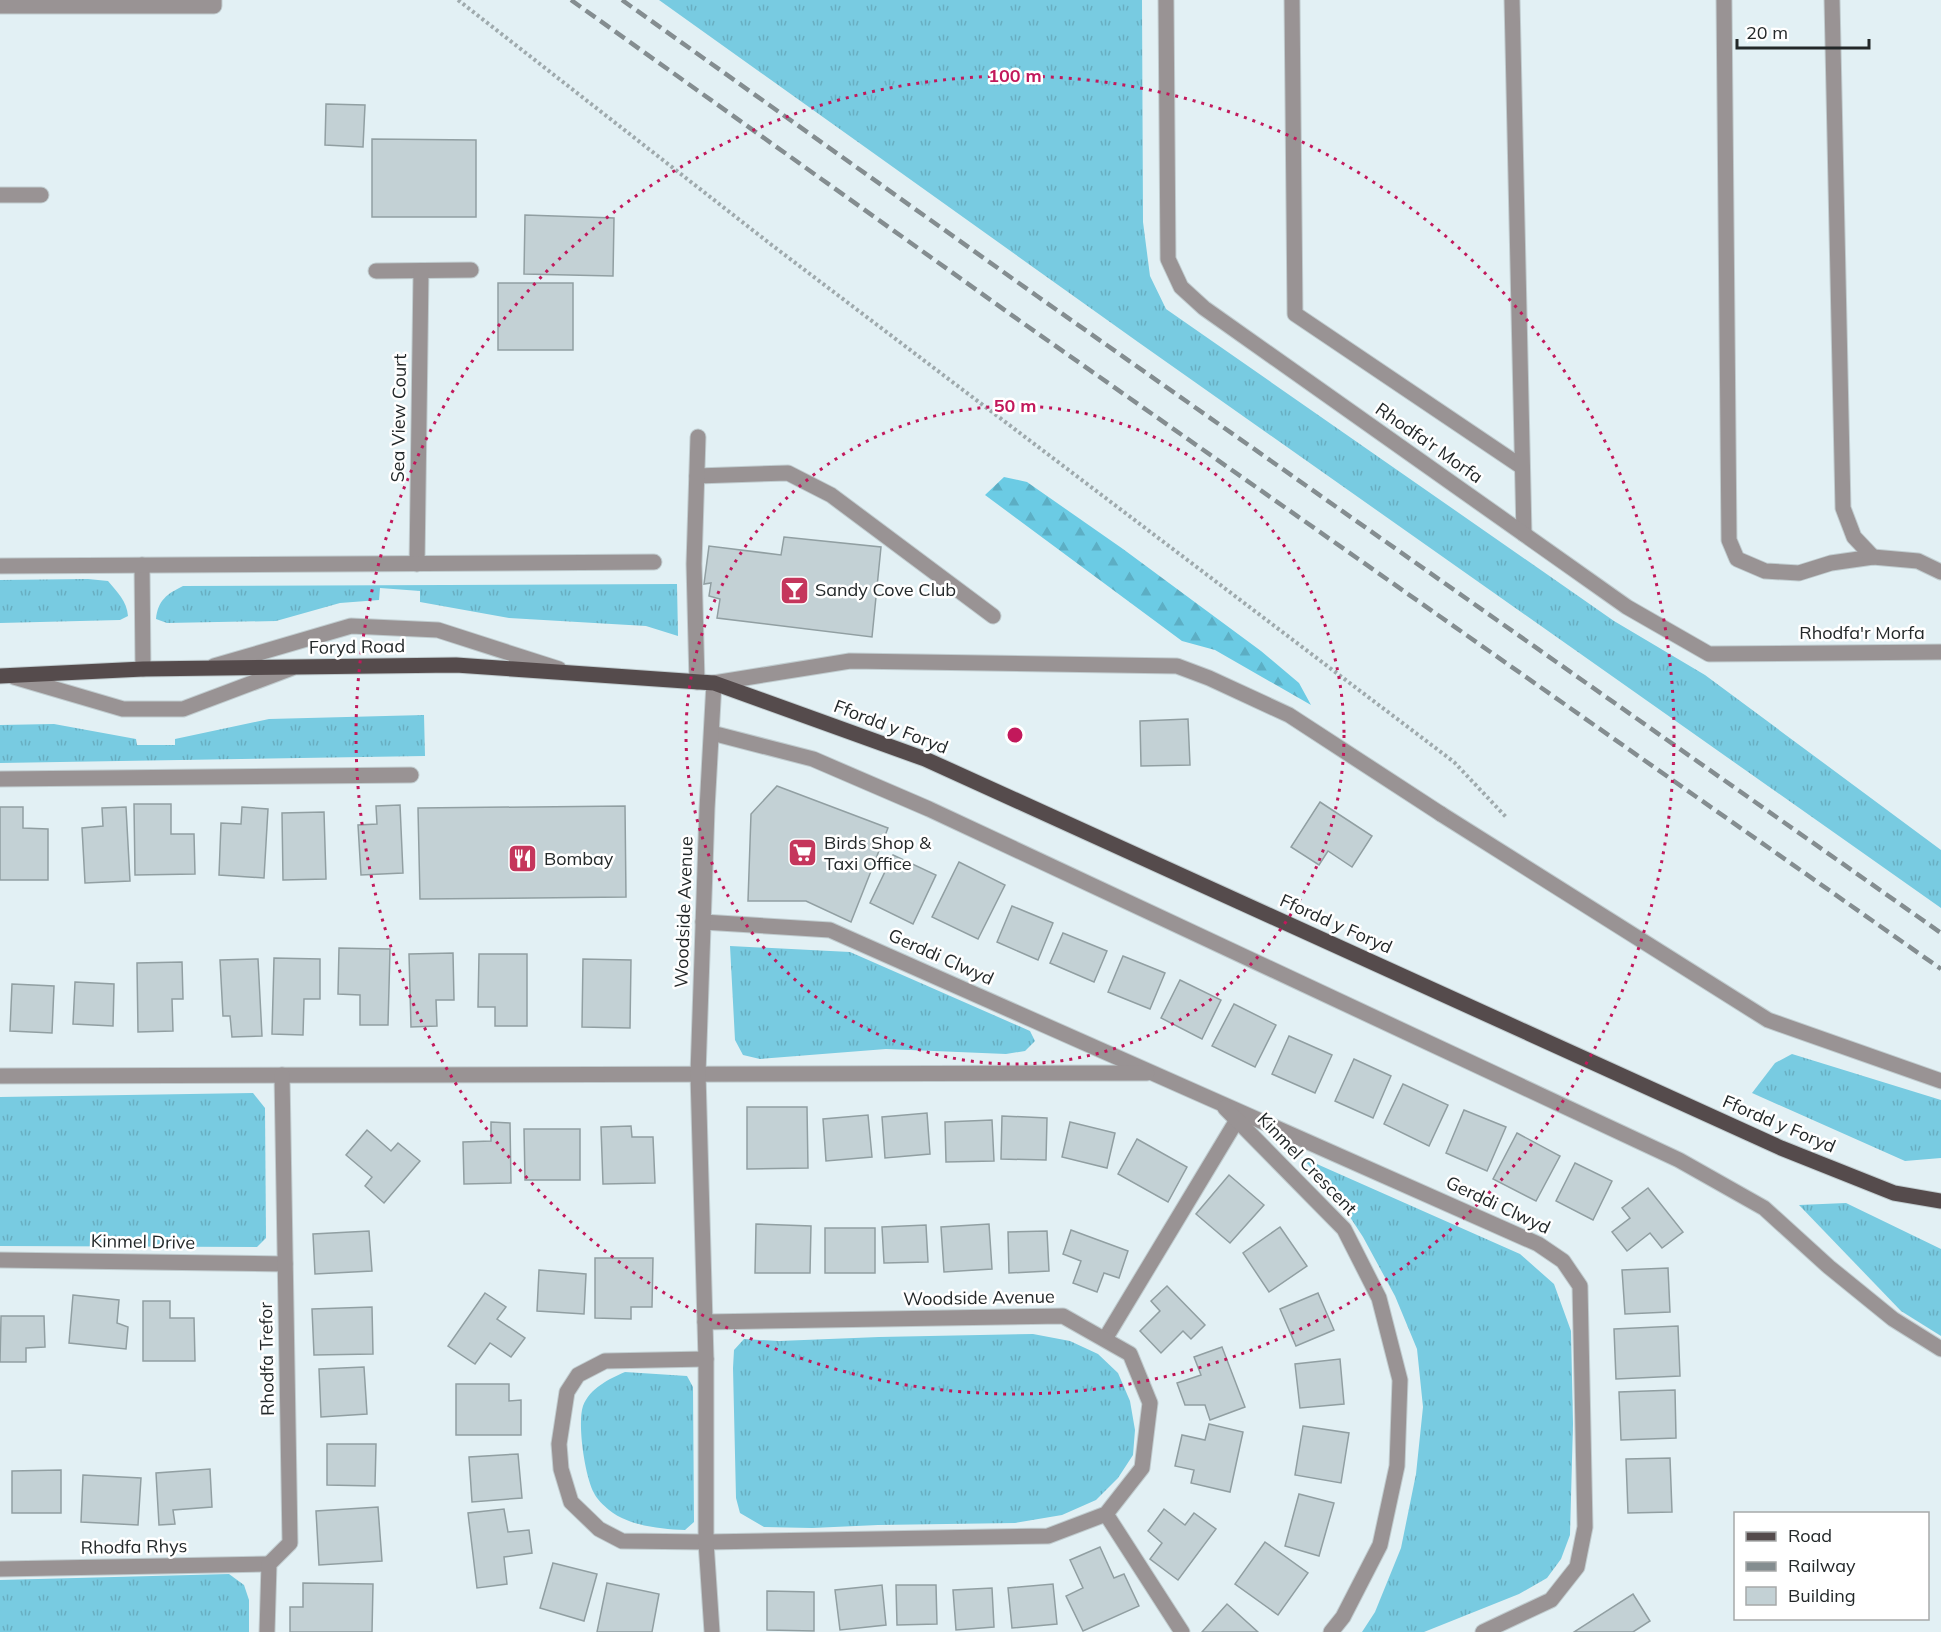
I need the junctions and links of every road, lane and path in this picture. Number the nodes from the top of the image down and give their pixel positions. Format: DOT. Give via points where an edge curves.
graph roads {
  1 [pos="214,0"];
  2 [pos="458,0"];
  3 [pos="1166,0"];
  4 [pos="1292,0"];
  5 [pos="1512,0"];
  6 [pos="1724,0"];
  7 [pos="1832,0"];
  8 [pos="0,6"];
  9 [pos="0,195"];
  10 [pos="41,195"];
  11 [pos="471,270"];
  12 [pos="376,271"];
  13 [pos="421,271"];
  14 [pos="698,437"];
  15 [pos="1522,467"];
  16 [pos="697,476"];
  17 [pos="1524,534"];
  18 [pos="1873,557"];
  19 [pos="654,562"];
  20 [pos="417,564"];
  21 [pos="0,566"];
  22 [pos="142,566"];
  23 [pos="1941,572"];
  24 [pos="993,616"];
  25 [pos="1941,652"];
  26 [pos="295,667"];
  27 [pos="209,668"];
  28 [pos="143,669"];
  29 [pos="572,673"];
  30 [pos="5,676"];
  31 [pos="697,682"];
  32 [pos="714,683"];
  33 [pos="712,733"];
  34 [pos="411,775"];
  35 [pos="0,779"];
  36 [pos="1509,824"];
  37 [pos="703,922"];
  38 [pos="1153,1073"];
  39 [pos="698,1074"];
  40 [pos="282,1075"];
  41 [pos="0,1076"];
  42 [pos="1941,1081"];
  43 [pos="1219,1102"];
  44 [pos="1237,1120"];
  45 [pos="1941,1201"];
  46 [pos="0,1260"];
  47 [pos="285,1264"];
  48 [pos="705,1322"];
  49 [pos="1105,1340"];
  50 [pos="1941,1349"];
  51 [pos="706,1359"];
  52 [pos="1106,1514"];
  53 [pos="706,1542"];
  54 [pos="269,1564"];
  55 [pos="0,1569"];
  56 [pos="267,1632"];
  57 [pos="712,1632"];
  58 [pos="1182,1632"];
  59 [pos="1331,1632"];
  60 [pos="1483,1632"];
  1 -- 8 [label="street" via="214,6"];
  2 -- 36 [label="path" via="773,246 1454,762 1506,814"];
  3 -- 17 [label="street, Rhodfa'r Morfa" via="1168,259 1181,287 1204,308"];
  4 -- 15 [label="street" via="1295,314"];
  5 -- 15 [label="street"];
  6 -- 18 [label="street" via="1729,540 1737,559 1766,570 1799,573 1831,563"];
  7 -- 18 [label="street" via="1843,508 1854,537"];
  9 -- 10 [label="street"];
  11 -- 13 [label="street"];
  12 -- 13 [label="street"];
  13 -- 20 [label="street, Sea View Court"];
  14 -- 16 [label="street"];
  15 -- 17 [label="street"];
  16 -- 24 [label="street" via="788,473 831,495"];
  16 -- 31 [label="street"];
  17 -- 25 [label="street, Rhodfa'r Morfa" via="1627,607 1709,654"];
  18 -- 23 [label="street" via="1918,561"];
  19 -- 20 [label="street"];
  20 -- 22 [label="street"];
  21 -- 22 [label="street"];
  22 -- 28 [label="street"];
  26 -- 27 [label="main road, Foryd Road"];
  26 -- 29 [label="main road, Foryd Road" via="456,665"];
  26 -- 30 [label="street" via="183,709 123,709"];
  27 -- 28 [label="main road, Foryd Road"];
  27 -- 29 [label="street" via="351,626 438,630"];
  28 -- 30 [label="main road, Foryd Road"];
  29 -- 31 [label="main road, Foryd Road"];
  31 -- 32 [label="main road, Foryd Road"];
  32 -- 33 [label="street, Woodside Avenue"];
  32 -- 42 [label="street" via="849,661 1177,666 1288,715 1768,1020"];
  32 -- 45 [label="main road, Ffordd y Foryd" via="925,759 1781,1148 1894,1193"];
  33 -- 37 [label="street, Woodside Avenue"];
  33 -- 50 [label="street" via="813,759 929,808 1679,1160 1764,1208 1893,1319"];
  34 -- 35 [label="street"];
  37 -- 38 [label="street, Gerddi Clwyd" via="830,930"];
  37 -- 39 [label="street, Woodside Avenue"];
  38 -- 39 [label="street, Gerddi Clwyd"];
  38 -- 43 [label="street, Gerddi Clwyd"];
  39 -- 40 [label="street"];
  39 -- 48 [label="street, Woodside Avenue"];
  40 -- 41 [label="street"];
  40 -- 47 [label="street, Rhodfa Trefor"];
  43 -- 44 [label="street, Kinmel Crescent"];
  43 -- 60 [label="street, Gerddi Clwyd" via="1538,1244 1563,1261 1581,1286 1584,1527 1577,1567 1551,1600"];
  44 -- 49 [label="street"];
  44 -- 59 [label="street, Kinmel Crescent" via="1344,1229 1379,1298 1400,1380 1397,1466 1380,1545 1343,1617"];
  46 -- 47 [label="street, Kinmel Drive"];
  47 -- 54 [label="street, Rhodfa Trefor" via="290,1543"];
  48 -- 49 [label="street, Woodside Avenue" via="1063,1316"];
  48 -- 51 [label="street, Woodside Avenue"];
  49 -- 52 [label="street, Woodside Avenue" via="1130,1354 1150,1403 1142,1468"];
  51 -- 53 [label="street, Woodside Avenue"];
  51 -- 53 [label="street" via="605,1361 578,1375 567,1392 559,1444 561,1469 571,1502 599,1529 622,1541"];
  52 -- 53 [label="street" via="1048,1536"];
  52 -- 58 [label="street"];
  53 -- 57 [label="street, Woodside Avenue"];
  54 -- 55 [label="street, Rhodfa Rhys"];
  54 -- 56 [label="street"];
}
